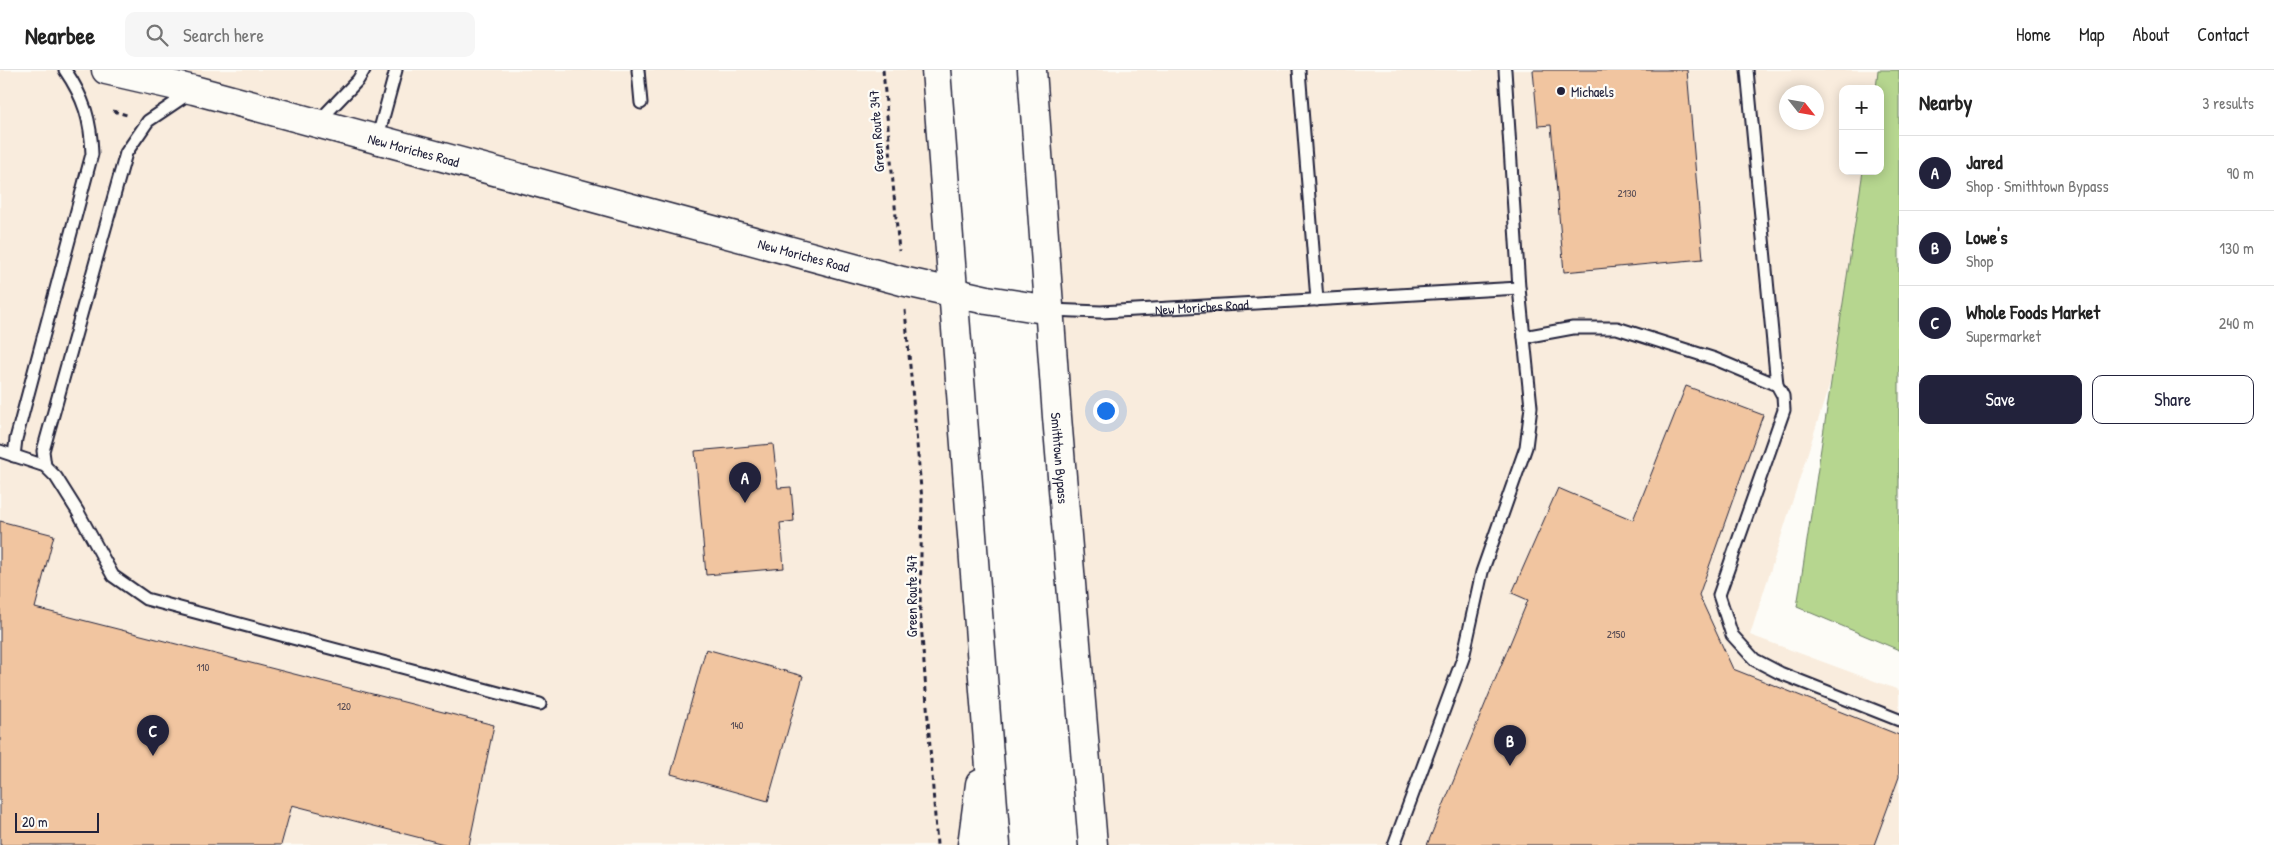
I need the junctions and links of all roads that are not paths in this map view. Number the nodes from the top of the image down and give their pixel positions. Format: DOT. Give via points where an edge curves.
graph roads {
  1 [pos="65,70"];
  2 [pos="106,70"];
  3 [pos="364,70"];
  4 [pos="396,70"];
  5 [pos="638,70"];
  6 [pos="936,70"];
  7 [pos="1032,70"];
  8 [pos="1299,70"];
  9 [pos="1505,70"];
  10 [pos="1747,70"];
  11 [pos="194,90"];
  12 [pos="641,104"];
  13 [pos="316,124"];
  14 [pos="377,140"];
  15 [pos="1519,288"];
  16 [pos="954,294"];
  17 [pos="1317,300"];
  18 [pos="1050,310"];
  19 [pos="1524,337"];
  20 [pos="1777,385"];
  21 [pos="0,451"];
  22 [pos="14,456"];
  23 [pos="45,466"];
  24 [pos="540,704"];
  25 [pos="1899,720"];
  26 [pos="988,728"];
  27 [pos="972,845"];
  28 [pos="996,845"];
  29 [pos="1093,845"];
  30 [pos="1394,845"];
  1 -- 22 [label="lane" via="84,104 91,129 92,154 16,438"];
  2 -- 11 [label="main road, New Moriches Road"];
  3 -- 13 [label="lane"];
  4 -- 14 [label="lane"];
  5 -- 12 [label="lane"];
  6 -- 16 [label="main road"];
  7 -- 18 [label="main road, Smithtown Bypass"];
  8 -- 17 [label="lane"];
  9 -- 15 [label="lane"];
  10 -- 20 [label="lane"];
  11 -- 13 [label="main road, New Moriches Road"];
  11 -- 23 [label="lane" via="148,122 126,153 43,451"];
  13 -- 14 [label="main road, New Moriches Road"];
  14 -- 16 [label="main road, New Moriches Road"];
  15 -- 17 [label="lane, New Moriches Road"];
  15 -- 19 [label="lane"];
  16 -- 18 [label="main road, New Moriches Road"];
  16 -- 26 [label="main road"];
  17 -- 18 [label="lane, New Moriches Road" via="1101,312"];
  18 -- 29 [label="main road, Smithtown Bypass" via="1056,417"];
  19 -- 20 [label="lane" via="1572,328 1617,328 1715,359"];
  19 -- 30 [label="lane" via="1531,406 1526,447 1482,572 1463,658"];
  20 -- 25 [label="lane" via="1783,396 1784,410 1719,595 1732,636 1755,660"];
  21 -- 22 [label="lane"];
  22 -- 23 [label="lane"];
  23 -- 24 [label="lane" via="78,512 113,576 146,599"];
  26 -- 27 [label="main road"];
  26 -- 28 [label="main road"];
}
